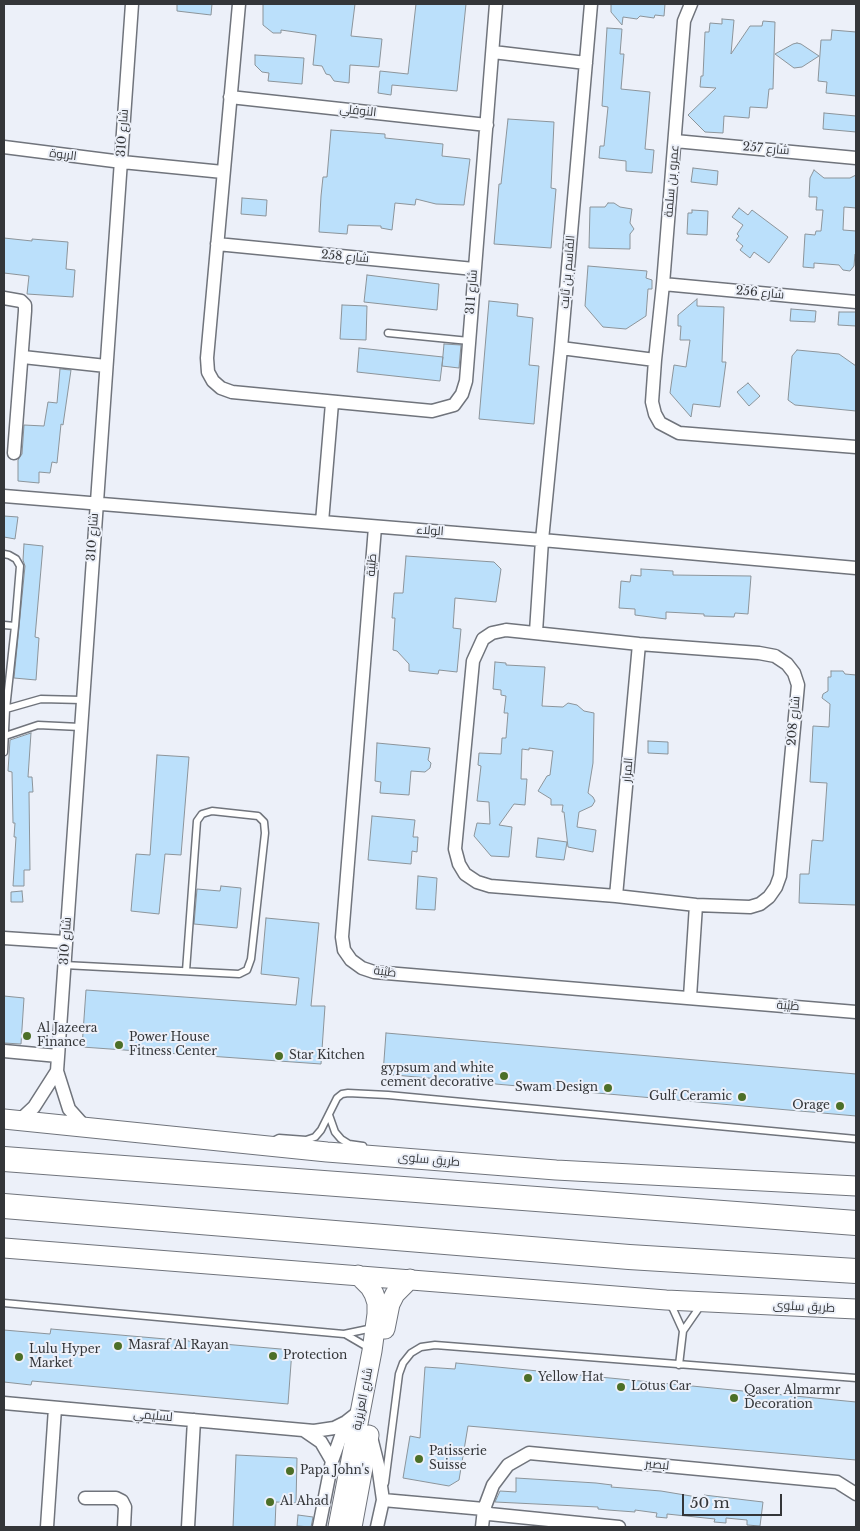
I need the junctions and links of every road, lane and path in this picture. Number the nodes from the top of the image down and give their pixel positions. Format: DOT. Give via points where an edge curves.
graph roads {
  1 [pos="132,4"];
  2 [pos="239,4"];
  3 [pos="496,4"];
  4 [pos="591,4"];
  5 [pos="691,4"];
  6 [pos="493,52"];
  7 [pos="586,63"];
  8 [pos="230,97"];
  9 [pos="487,125"];
  10 [pos="675,141"];
  11 [pos="4,148"];
  12 [pos="856,158"];
  13 [pos="122,162"];
  14 [pos="223,172"];
  15 [pos="217,244"];
  16 [pos="474,269"];
  17 [pos="663,284"];
  18 [pos="4,298"];
  19 [pos="856,302"];
  20 [pos="388,333"];
  21 [pos="469,341"];
  22 [pos="561,348"];
  23 [pos="23,357"];
  24 [pos="655,360"];
  25 [pos="106,366"];
  26 [pos="332,402"];
  27 [pos="856,447"];
  28 [pos="14,453"];
  29 [pos="4,496"];
  30 [pos="96,503"];
  31 [pos="322,522"];
  32 [pos="374,527"];
  33 [pos="542,540"];
  34 [pos="4,554"];
  35 [pos="856,568"];
  36 [pos="4,625"];
  37 [pos="16,626"];
  38 [pos="536,632"];
  39 [pos="639,644"];
  40 [pos="82,700"];
  41 [pos="6,708"];
  42 [pos="80,727"];
  43 [pos="5,736"];
  44 [pos="4,752"];
  45 [pos="616,896"];
  46 [pos="696,905"];
  47 [pos="4,938"];
  48 [pos="66,942"];
  49 [pos="64,965"];
  50 [pos="186,971"];
  51 [pos="690,997"];
  52 [pos="856,1012"];
  53 [pos="4,1051"];
  54 [pos="58,1056"];
  55 [pos="56,1071"];
  56 [pos="329,1115"];
  57 [pos="11,1120"];
  58 [pos="86,1128"];
  59 [pos="856,1139"];
  60 [pos="262,1145"];
  61 [pos="4,1157"];
  62 [pos="392,1157"];
  63 [pos="856,1186"];
  64 [pos="4,1206"];
  65 [pos="97,1215"];
  66 [pos="4,1216"];
  67 [pos="856,1223"];
  68 [pos="4,1248"];
  69 [pos="856,1271"];
  70 [pos="358,1275"];
  71 [pos="410,1279"];
  72 [pos="666,1300"];
  73 [pos="704,1302"];
  74 [pos="4,1304"];
  75 [pos="856,1309"];
  76 [pos="376,1327"];
  77 [pos="683,1331"];
  78 [pos="344,1334"];
  79 [pos="372,1351"];
  80 [pos="679,1365"];
  81 [pos="856,1378"];
  82 [pos="4,1404"];
  83 [pos="55,1408"];
  84 [pos="353,1417"];
  85 [pos="194,1420"];
  86 [pos="302,1430"];
  87 [pos="369,1432"];
  88 [pos="332,1461"];
  89 [pos="856,1494"];
  90 [pos="85,1498"];
  91 [pos="383,1500"];
  92 [pos="484,1508"];
  93 [pos="600,1526"];
  94 [pos="47,1527"];
  95 [pos="124,1527"];
  96 [pos="188,1527"];
  97 [pos="320,1527"];
  98 [pos="338,1527"];
  99 [pos="352,1527"];
  100 [pos="377,1527"];
  101 [pos="482,1527"];
  102 [pos="619,1527"];
  1 -- 13 [label="street, شارع 310"];
  2 -- 8 [label="street, شارع 311"];
  3 -- 6 [label="street, شارع 311"];
  4 -- 7 [label="street, القاسم بن ثابت"];
  5 -- 10 [label="street, عمرو بن سلمة" via="684,21"];
  6 -- 7 [label="street"];
  6 -- 9 [label="street, شارع 311"];
  7 -- 22 [label="street, القاسم بن ثابت"];
  8 -- 9 [label="street, النوفلي"];
  8 -- 14 [label="street, شارع 311"];
  9 -- 16 [label="street, شارع 311"];
  10 -- 12 [label="street, شارع 257"];
  10 -- 17 [label="street, عمرو بن سلمة"];
  11 -- 13 [label="street, الربوة"];
  13 -- 14 [label="street"];
  13 -- 25 [label="street, شارع 310"];
  14 -- 15 [label="street, شارع 311"];
  15 -- 16 [label="street, شارع 258"];
  15 -- 26 [label="street, شارع 311" via="207,358 208,372 213,381 220,388 232,392"];
  16 -- 21 [label="street, شارع 311"];
  17 -- 19 [label="street, شارع 256"];
  17 -- 24 [label="street, عمرو بن سلمة"];
  18 -- 23 [label="street" via="21,301 24,305"];
  20 -- 21 [label="lane"];
  21 -- 26 [label="street, شارع 311" via="466,381 454,405 432,411"];
  22 -- 24 [label="street"];
  22 -- 33 [label="street, القاسم بن ثابت"];
  23 -- 25 [label="street"];
  23 -- 28 [label="street"];
  24 -- 27 [label="street, عمرو بن سلمة" via="652,402 660,423 669,429"];
  25 -- 30 [label="street, شارع 310"];
  26 -- 31 [label="street"];
  29 -- 30 [label="street, الولاء"];
  30 -- 31 [label="street, الولاء"];
  30 -- 40 [label="street, شارع 310"];
  31 -- 32 [label="street, الولاء"];
  32 -- 33 [label="street, الولاء"];
  32 -- 51 [label="street, طَيْبَة" via="342,937 344,950 351,960 374,972"];
  33 -- 35 [label="street, الولاء"];
  33 -- 38 [label="street"];
  34 -- 37 [label="lane" via="16,559 20,566"];
  36 -- 37 [label="lane"];
  37 -- 41 [label="lane"];
  38 -- 39 [label="street, شارع 208"];
  38 -- 45 [label="street, شارع 208" via="506,630 492,633 483,639 472,661 455,848 459,864 465,874 490,886"];
  39 -- 45 [label="street, المرار"];
  39 -- 46 [label="street, شارع 208" via="775,656 787,664 798,685 780,876 776,887 760,904 750,907"];
  40 -- 41 [label="lane" via="41,699"];
  40 -- 42 [label="street, شارع 310"];
  41 -- 43 [label="lane"];
  42 -- 43 [label="lane" via="38,726"];
  42 -- 48 [label="street, شارع 310"];
  43 -- 44 [label="lane"];
  45 -- 46 [label="street, شارع 208"];
  46 -- 51 [label="street"];
  47 -- 48 [label="street"];
  48 -- 49 [label="street, شارع 310"];
  49 -- 50 [label="lane"];
  49 -- 54 [label="street, شارع 310"];
  50 -- 50 [label="lane" via="240,974 247,970 251,959 265,833 264,822 258,816 212,811 202,814 197,821"];
  51 -- 52 [label="street, طَيْبَة"];
  53 -- 54 [label="street"];
  54 -- 55 [label="street, شارع 310"];
  55 -- 57 [label="street, شارع 310" via="34,1107"];
  55 -- 58 [label="street, شارع 310" via="69,1109"];
  56 -- 59 [label="lane" via="337,1098 348,1093"];
  56 -- 60 [label="lane" via="315,1137 306,1140 279,1138"];
  56 -- 62 [label="lane" via="341,1139"];
  57 -- 58 [label="main road, طريق سلوى"];
  58 -- 60 [label="main road, طريق سلوى"];
  60 -- 62 [label="main road, طريق سلوى"];
  61 -- 67 [label="highway"];
  62 -- 63 [label="main road, طريق سلوى" via="556,1170"];
  64 -- 65 [label="highway"];
  65 -- 66 [label="highway"];
  65 -- 69 [label="highway" via="629,1258"];
  68 -- 70 [label="main road, طريق سلوى"];
  70 -- 71 [label="main road, طريق سلوى"];
  70 -- 76 [label="main road, شارع العزيزية" via="374,1294"];
  71 -- 72 [label="main road, طريق سلوى"];
  71 -- 87 [label="main road, شارع العزيزية" via="395,1294 387,1314"];
  72 -- 73 [label="main road, طريق سلوى"];
  72 -- 77 [label="lane"];
  73 -- 75 [label="main road, طريق سلوى"];
  73 -- 77 [label="lane"];
  74 -- 78 [label="lane"];
  76 -- 78 [label="lane"];
  76 -- 79 [label="main road, شارع العزيزية"];
  77 -- 80 [label="lane"];
  78 -- 79 [label="lane"];
  79 -- 84 [label="main road, شارع العزيزية"];
  80 -- 81 [label="lane"];
  80 -- 91 [label="lane" via="435,1345 421,1347 411,1352 399,1374"];
  82 -- 83 [label="street, لسليمي"];
  83 -- 85 [label="street, لسليمي"];
  83 -- 94 [label="street"];
  84 -- 86 [label="street, لسليمي" via="334,1428"];
  84 -- 88 [label="street, شارع العزيزية"];
  84 -- 98 [label="main road, شارع العزيزية"];
  85 -- 86 [label="street, لسليمي"];
  85 -- 96 [label="street"];
  86 -- 88 [label="street, لسليمي" via="321,1442"];
  87 -- 91 [label="street, شارع العزيزية"];
  87 -- 99 [label="main road, شارع العزيزية"];
  88 -- 97 [label="street, شارع العزيزية"];
  89 -- 92 [label="street, لبصير" via="837,1482 529,1453 508,1465 493,1485"];
  90 -- 95 [label="street" via="116,1498 122,1501 125,1507"];
  91 -- 92 [label="street"];
  91 -- 100 [label="street, شارع العزيزية"];
  92 -- 93 [label="street" via="489,1514"];
  92 -- 101 [label="street, لبصير"];
  93 -- 102 [label="street"];
}
